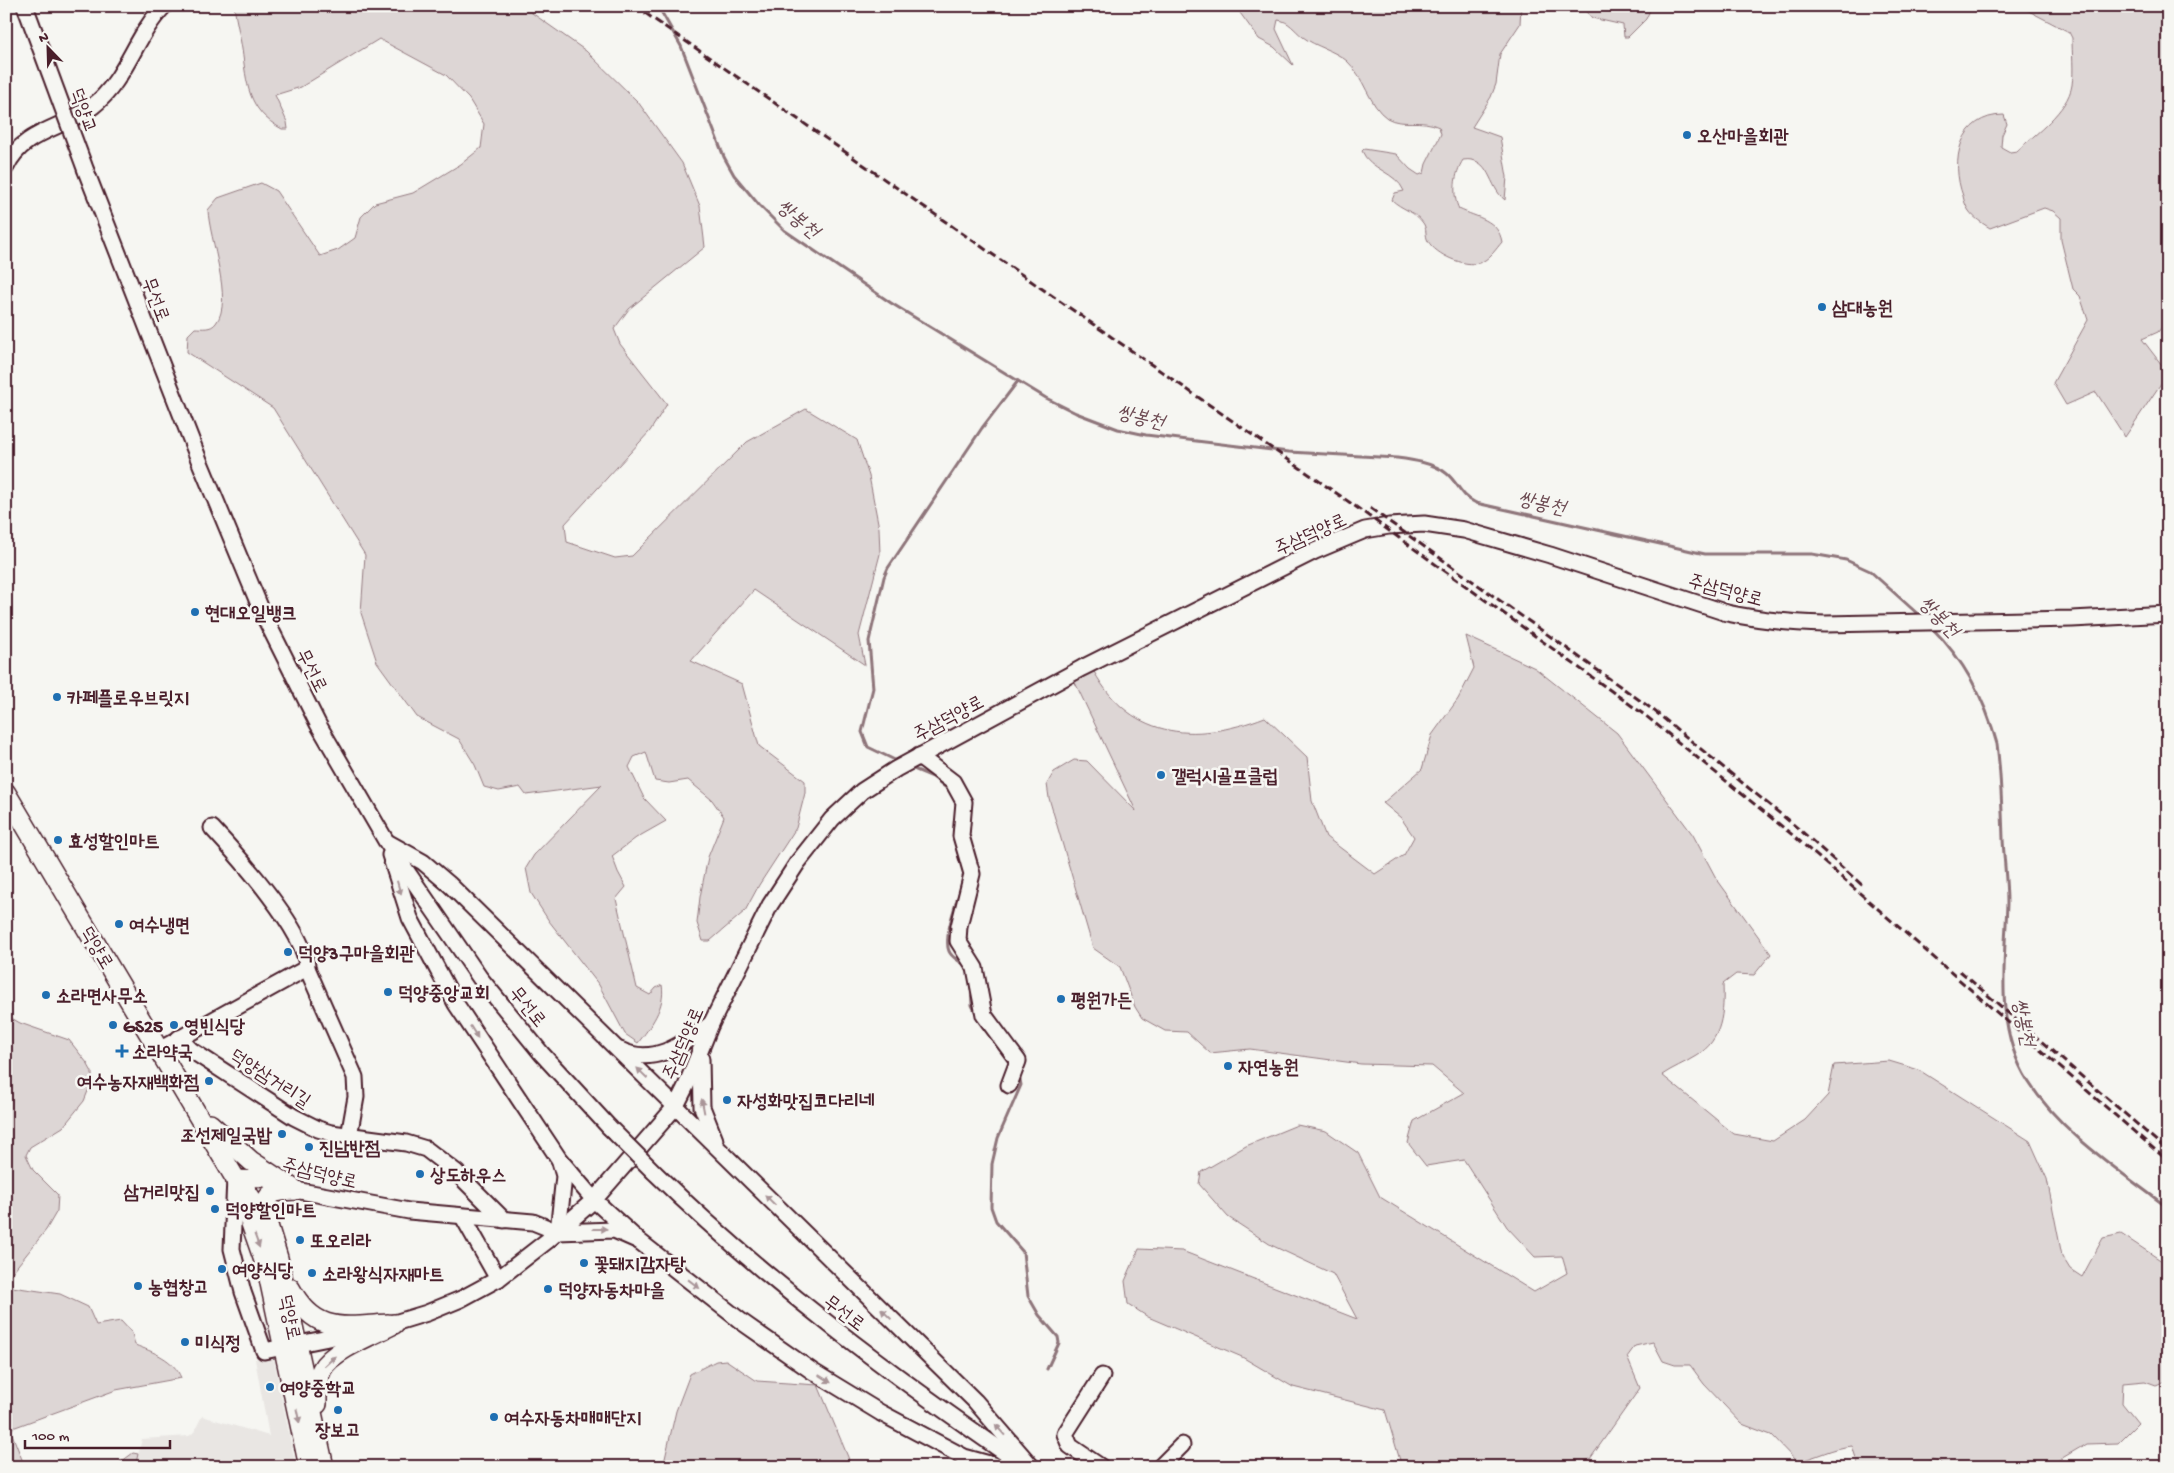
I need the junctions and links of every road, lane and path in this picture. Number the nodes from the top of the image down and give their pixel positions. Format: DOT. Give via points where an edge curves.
graph roads {
  1 [pos="25,6"];
  2 [pos="164,6"];
  3 [pos="6,167"];
  4 [pos="86,171"];
  5 [pos="2168,614"];
  6 [pos="916,757"];
  7 [pos="6,793"];
  8 [pos="212,828"];
  9 [pos="386,841"];
  10 [pos="308,968"];
  11 [pos="711,1024"];
  12 [pos="179,1038"];
  13 [pos="616,1048"];
  14 [pos="159,1050"];
  15 [pos="701,1050"];
  16 [pos="1009,1085"];
  17 [pos="676,1106"];
  18 [pos="194,1110"];
  19 [pos="348,1136"];
  20 [pos="721,1151"];
  21 [pos="560,1159"];
  22 [pos="235,1178"];
  23 [pos="295,1190"];
  24 [pos="594,1200"];
  25 [pos="463,1217"];
  26 [pos="504,1220"];
  27 [pos="267,1222"];
  28 [pos="558,1232"];
  29 [pos="639,1242"];
  30 [pos="282,1273"];
  31 [pos="498,1279"];
  32 [pos="394,1324"];
  33 [pos="291,1347"];
  34 [pos="1102,1376"];
  35 [pos="318,1440"];
  36 [pos="1182,1445"];
  37 [pos="309,1467"];
  38 [pos="324,1467"];
  39 [pos="1000,1467"];
  40 [pos="1025,1467"];
  41 [pos="1032,1467"];
  42 [pos="1101,1467"];
  43 [pos="1160,1467"];
  1 -- 4 [label="street, 덕양교, bridge"];
  2 -- 3 [label="street" via="149,24 103,98 26,142"];
  4 -- 9 [label="street, 무선로" via="156,355 263,614 318,724"];
  5 -- 6 [label="street, 주삼덕양로" via="1877,623 1753,619 1464,530 1424,524 1389,526 1348,537 1307,555"];
  6 -- 11 [label="street, 주삼덕양로" via="862,791 843,808 798,862 770,905"];
  6 -- 16 [label="street" via="953,782 964,802 961,836 972,874 958,926 958,941 975,968 984,1015 1016,1055 1018,1063"];
  7 -- 14 [label="main road, 덕양로"];
  8 -- 10 [label="street" via="263,885 303,948"];
  9 -- 13 [label="street" via="437,872"];
  9 -- 21 [label="street, one-way" via="402,899 418,936 456,1004"];
  9 -- 40 [label="street, 무선로, bridge" via="480,978 542,1054 654,1172 712,1228 818,1317 927,1400"];
  10 -- 12 [label="street"];
  10 -- 19 [label="street" via="355,1077 356,1097"];
  11 -- 13 [label="street" via="680,1046 662,1053 637,1056"];
  11 -- 15 [label="street, 주삼덕양로"];
  12 -- 14 [label="street"];
  12 -- 19 [label="street, 덕양삼거리길" via="191,1050 294,1117 318,1129"];
  17 -- 13 [label="street, one-way"];
  14 -- 18 [label="main road, 덕양로"];
  15 -- 17 [label="street, 주삼덕양로"];
  20 -- 15 [label="street, one-way" via="702,1107"];
  17 -- 20 [label="street"];
  17 -- 24 [label="street, 주삼덕양로"];
  18 -- 22 [label="main road, 덕양로"];
  18 -- 23 [label="main road" via="252,1161"];
  19 -- 26 [label="street, 덕양삼거리길" via="406,1143 426,1149 456,1172"];
  41 -- 20 [label="street, one-way" via="975,1401"];
  21 -- 24 [label="street"];
  21 -- 28 [label="street" via="564,1176"];
  22 -- 23 [label="street, 주삼덕양로" via="265,1179"];
  22 -- 27 [label="main road, 덕양로" via="250,1194"];
  22 -- 33 [label="main road, 덕양로, one-way"];
  22 -- 33 [label="street, 덕양로" via="231,1239 234,1259 264,1352"];
  23 -- 25 [label="street, 주삼덕양로" via="408,1211"];
  23 -- 27 [label="main road" via="269,1196 266,1202"];
  24 -- 28 [label="street, 주삼덕양로"];
  24 -- 29 [label="street"];
  25 -- 26 [label="street, 주삼덕양로"];
  25 -- 31 [label="street"];
  26 -- 28 [label="street, 주삼덕양로" via="533,1222"];
  27 -- 30 [label="main road, 덕양로"];
  28 -- 29 [label="street, one-way" via="607,1229 622,1232"];
  28 -- 31 [label="street"];
  29 -- 39 [label="street, one-way" via="742,1322 812,1371 881,1413 964,1457"];
  30 -- 32 [label="main road" via="303,1308 319,1322"];
  30 -- 33 [label="main road, 덕양로"];
  31 -- 32 [label="street" via="461,1299"];
  32 -- 33 [label="street"];
  35 -- 32 [label="main road, one-way" via="317,1386 322,1369 333,1357"];
  33 -- 35 [label="main road, 덕양로"];
  33 -- 37 [label="main road, 덕양로, one-way"];
  34 -- 42 [label="street" via="1065,1434 1070,1446"];
  35 -- 38 [label="main road, 덕양로"];
  36 -- 43 [label="street"];
}
